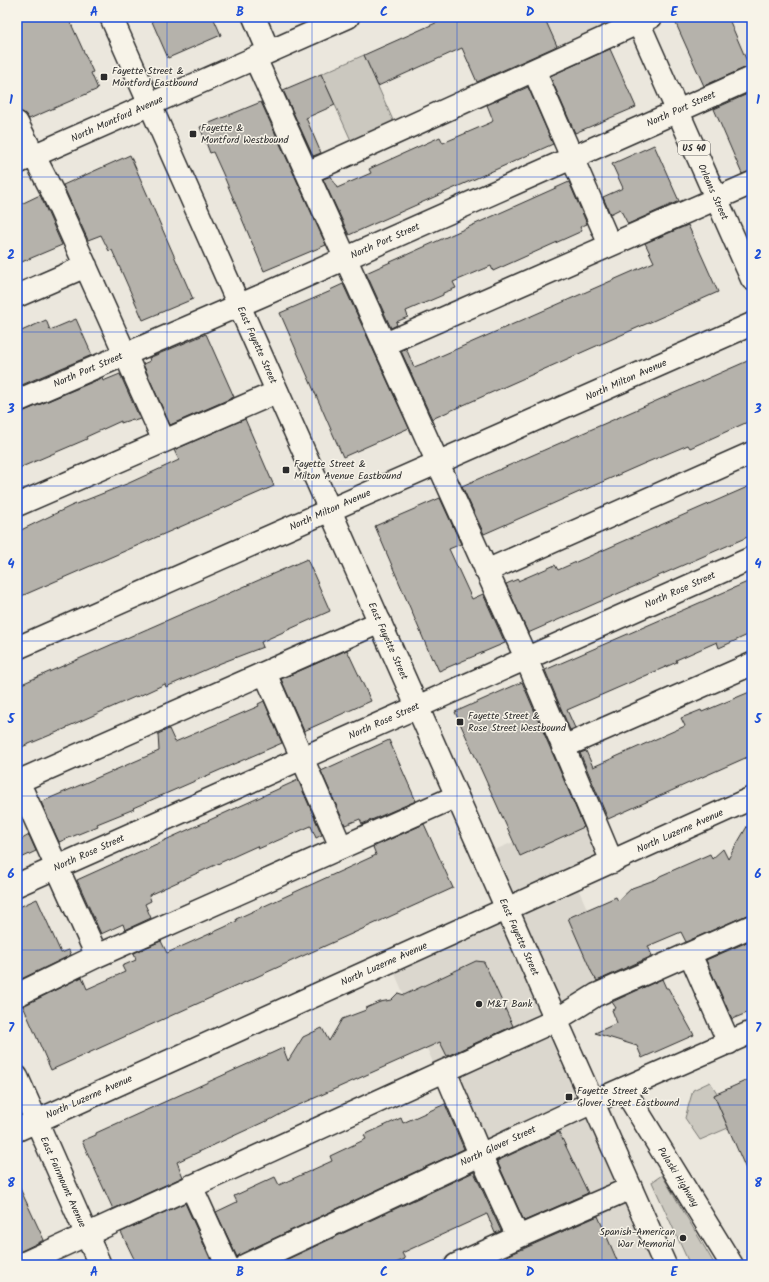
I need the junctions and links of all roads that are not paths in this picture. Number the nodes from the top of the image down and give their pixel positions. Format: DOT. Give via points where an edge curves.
graph roads {
  1 [pos="111,17"];
  2 [pos="254,17"];
  3 [pos="348,17"];
  4 [pos="642,19"];
  5 [pos="262,55"];
  6 [pos="534,70"];
  7 [pos="752,78"];
  8 [pos="150,104"];
  9 [pos="677,111"];
  10 [pos="17,123"];
  11 [pos="572,158"];
  12 [pos="26,159"];
  13 [pos="307,173"];
  14 [pos="752,183"];
  15 [pos="716,198"];
  16 [pos="610,245"];
  17 [pos="346,258"];
  18 [pos="86,266"];
  19 [pos="752,279"];
  20 [pos="17,296"];
  21 [pos="239,305"];
  22 [pos="752,324"];
  23 [pos="385,344"];
  24 [pos="125,354"];
  25 [pos="277,392"];
  26 [pos="17,401"];
  27 [pos="164,441"];
  28 [pos="752,453"];
  29 [pos="438,463"];
  30 [pos="17,505"];
  31 [pos="330,510"];
  32 [pos="752,558"];
  33 [pos="486,571"];
  34 [pos="380,622"];
  35 [pos="17,648"];
  36 [pos="526,658"];
  37 [pos="752,664"];
  38 [pos="265,673"];
  39 [pos="417,707"];
  40 [pos="563,747"];
  41 [pos="302,758"];
  42 [pos="18,781"];
  43 [pos="457,796"];
  44 [pos="752,798"];
  45 [pos="341,847"];
  46 [pos="612,862"];
  47 [pos="57,867"];
  48 [pos="17,885"];
  49 [pos="507,909"];
  50 [pos="752,926"];
  51 [pos="690,954"];
  52 [pos="97,956"];
  53 [pos="17,994"];
  54 [pos="556,1020"];
  55 [pos="752,1032"];
  56 [pos="729,1042"];
  57 [pos="445,1070"];
  58 [pos="17,1077"];
  59 [pos="624,1089"];
  60 [pos="593,1102"];
  61 [pos="27,1125"];
  62 [pos="480,1154"];
  63 [pos="191,1186"];
  64 [pos="630,1188"];
  65 [pos="86,1234"];
  66 [pos="518,1237"];
  67 [pos="20,1265"];
  68 [pos="100,1265"];
  69 [pos="227,1265"];
  70 [pos="246,1265"];
  71 [pos="456,1265"];
  72 [pos="664,1265"];
  73 [pos="732,1265"];
  1 -- 8 [label="street, East Fayette Street"];
  2 -- 5 [label="street"];
  3 -- 5 [label="street, North Montford Avenue"];
  4 -- 6 [label="street"];
  4 -- 9 [label="street, Orleans Street / US 40"];
  5 -- 8 [label="street, North Montford Avenue"];
  5 -- 13 [label="street"];
  6 -- 11 [label="street"];
  6 -- 13 [label="street"];
  7 -- 9 [label="street, North Port Street"];
  8 -- 12 [label="street, North Montford Avenue"];
  8 -- 21 [label="street, East Fayette Street"];
  9 -- 11 [label="street, North Port Street"];
  9 -- 15 [label="street, Orleans Street / US 40"];
  10 -- 12 [label="street"];
  11 -- 16 [label="street"];
  11 -- 17 [label="street, North Port Street"];
  12 -- 18 [label="street" via="52,191"];
  13 -- 17 [label="street"];
  14 -- 15 [label="street"];
  15 -- 16 [label="street"];
  15 -- 19 [label="street, Orleans Street / US 40"];
  16 -- 23 [label="street"];
  17 -- 21 [label="street, North Port Street"];
  17 -- 23 [label="street"];
  18 -- 20 [label="street"];
  18 -- 24 [label="street"];
  21 -- 24 [label="street, North Port Street"];
  21 -- 25 [label="street, East Fayette Street"];
  22 -- 29 [label="street, North Milton Avenue"];
  23 -- 29 [label="street"];
  24 -- 26 [label="street, North Port Street"];
  24 -- 27 [label="street"];
  25 -- 27 [label="street"];
  25 -- 31 [label="street, East Fayette Street"];
  27 -- 30 [label="street"];
  28 -- 33 [label="street"];
  29 -- 31 [label="street, North Milton Avenue"];
  29 -- 33 [label="street"];
  31 -- 34 [label="street, East Fayette Street"];
  31 -- 35 [label="street, North Milton Avenue"];
  32 -- 36 [label="street, North Rose Street"];
  33 -- 36 [label="street"];
  34 -- 38 [label="street"];
  34 -- 39 [label="street, East Fayette Street"];
  36 -- 39 [label="street, North Rose Street"];
  36 -- 40 [label="street"];
  37 -- 40 [label="street"];
  38 -- 41 [label="street"];
  38 -- 42 [label="street"];
  39 -- 41 [label="street, North Rose Street"];
  39 -- 43 [label="street, East Fayette Street"];
  40 -- 46 [label="street"];
  41 -- 45 [label="street"];
  41 -- 47 [label="street, North Rose Street"];
  42 -- 47 [label="street"];
  43 -- 45 [label="street"];
  43 -- 49 [label="street, East Fayette Street"];
  44 -- 46 [label="street, North Luzerne Avenue"];
  45 -- 52 [label="street"];
  46 -- 49 [label="street, North Luzerne Avenue"];
  47 -- 48 [label="street, North Rose Street"];
  47 -- 52 [label="street"];
  49 -- 54 [label="street, East Fayette Street"];
  49 -- 61 [label="street, North Luzerne Avenue"];
  50 -- 51 [label="street"];
  51 -- 54 [label="street" via="596,995"];
  51 -- 56 [label="street"];
  52 -- 53 [label="street"];
  54 -- 57 [label="street"];
  54 -- 60 [label="street, East Fayette Street"];
  55 -- 56 [label="street, North Glover Street"];
  56 -- 59 [label="street, North Glover Street"];
  57 -- 62 [label="street"];
  57 -- 63 [label="street"];
  58 -- 61 [label="street, East Fairmount Avenue"];
  59 -- 60 [label="street, North Glover Street"];
  59 -- 73 [label="street, Pulaski Highway"];
  60 -- 62 [label="street, North Glover Street"];
  60 -- 64 [label="street, East Fayette Street"];
  61 -- 65 [label="street, East Fairmount Avenue"];
  62 -- 66 [label="street"];
  62 -- 70 [label="street, North Glover Street"];
  63 -- 65 [label="street"];
  63 -- 69 [label="street"];
  64 -- 66 [label="street"];
  64 -- 72 [label="street, East Fayette Street"];
  65 -- 67 [label="street"];
  65 -- 68 [label="street, East Fairmount Avenue"];
  66 -- 71 [label="street"];
}
